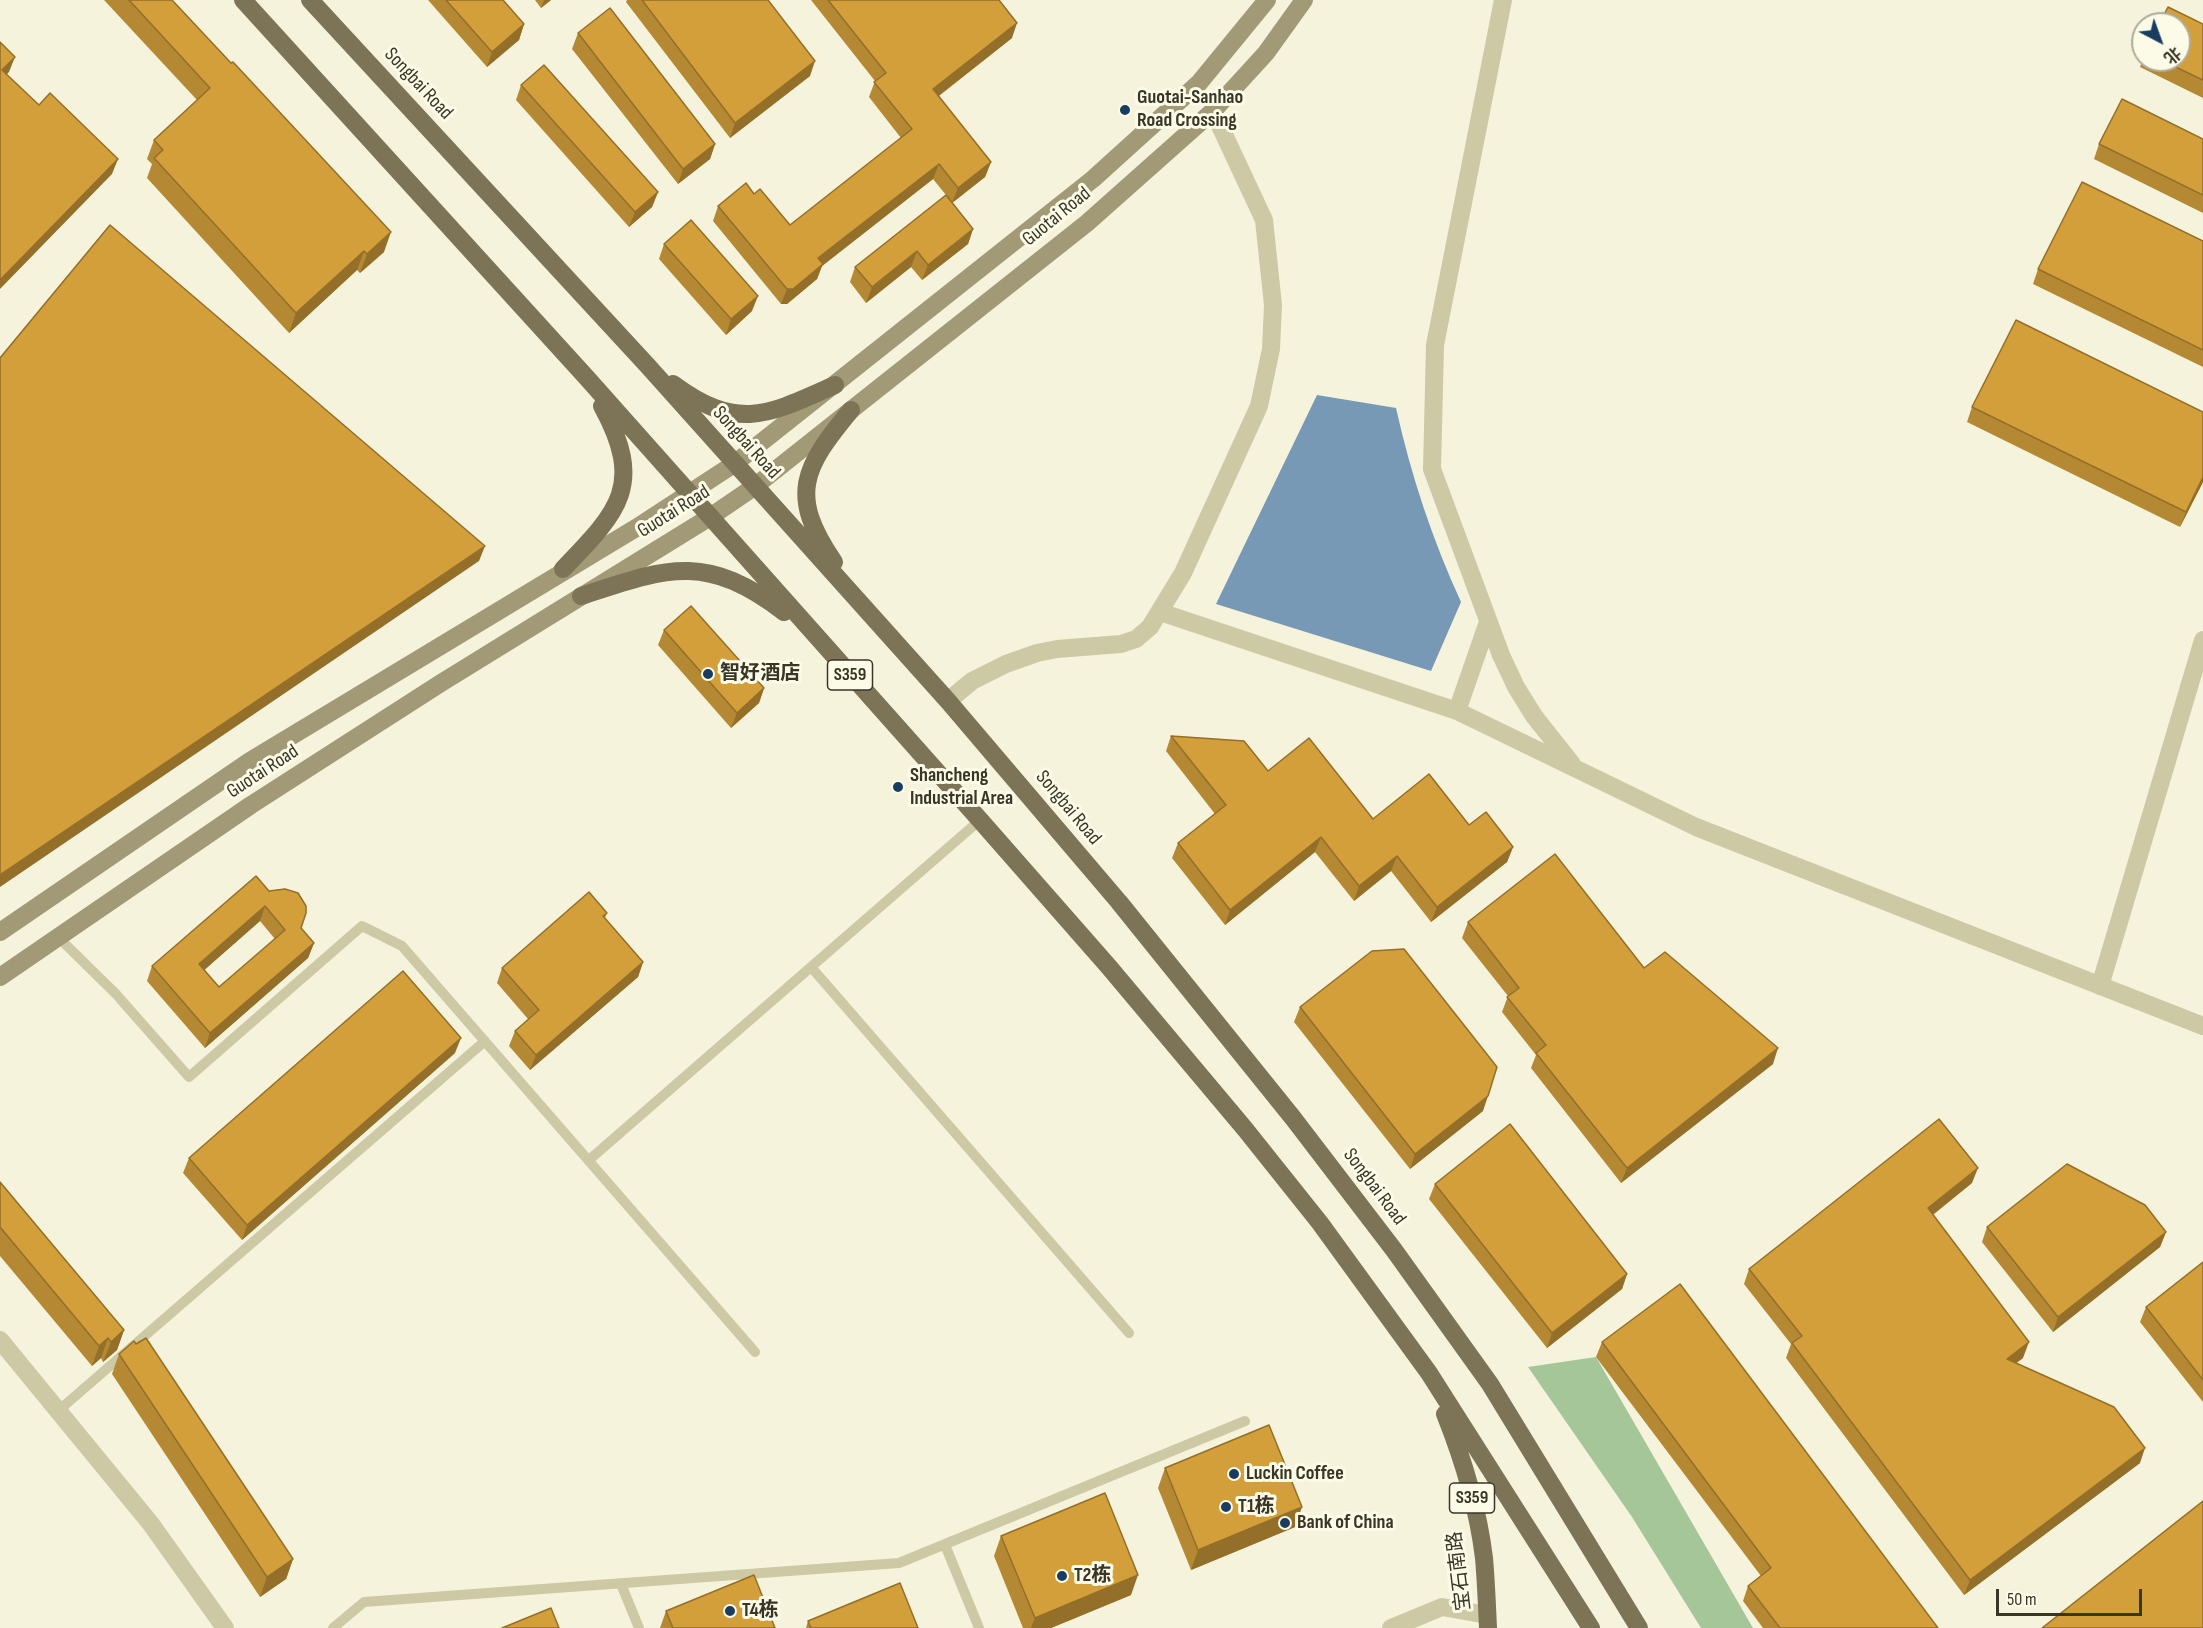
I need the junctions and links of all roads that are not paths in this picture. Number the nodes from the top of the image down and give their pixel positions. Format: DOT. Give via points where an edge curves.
graph roads {
  1 [pos="243,0"];
  2 [pos="310,0"];
  3 [pos="1267,0"];
  4 [pos="1304,0"];
  5 [pos="1503,0"];
  6 [pos="1213,111"];
  7 [pos="647,366"];
  8 [pos="587,378"];
  9 [pos="835,385"];
  10 [pos="851,410"];
  11 [pos="734,464"];
  12 [pos="754,487"];
  13 [pos="690,494"];
  14 [pos="710,517"];
  15 [pos="563,569"];
  16 [pos="581,596"];
  17 [pos="1160,612"];
  18 [pos="873,618"];
  19 [pos="1488,622"];
  20 [pos="818,638"];
  21 [pos="2203,640"];
  22 [pos="948,700"];
  23 [pos="1458,711"];
  24 [pos="1578,771"];
  25 [pos="980,820"];
  26 [pos="0,932"];
  27 [pos="58,937"];
  28 [pos="811,967"];
  29 [pos="0,977"];
  30 [pos="2100,986"];
  31 [pos="2203,1026"];
  32 [pos="485,1041"];
  33 [pos="589,1160"];
  34 [pos="1129,1333"];
  35 [pos="0,1340"];
  36 [pos="755,1352"];
  37 [pos="1429,1373"];
  38 [pos="58,1411"];
  39 [pos="1245,1421"];
  40 [pos="945,1545"];
  41 [pos="621,1584"];
  42 [pos="1488,1621"];
  43 [pos="225,1628"];
  44 [pos="333,1628"];
  45 [pos="639,1628"];
  46 [pos="979,1628"];
  47 [pos="1391,1628"];
  48 [pos="1591,1628"];
  49 [pos="1639,1628"];
  1 -- 8 [label="main road, S359"];
  2 -- 7 [label="main road, Songbai Road / S359"];
  3 -- 9 [label="street, Guotai Road" via="1199,83 1093,179"];
  4 -- 6 [label="street, Guotai Road" via="1266,53"];
  5 -- 19 [label="street" via="1436,345 1432,469"];
  6 -- 10 [label="street, Guotai Road" via="1087,223"];
  6 -- 17 [label="street" via="1264,220 1273,305 1271,349 1260,406 1183,573"];
  7 -- 9 [label="main road" via="690,397 737,414 783,408"];
  7 -- 11 [label="main road, Songbai Road / S359"];
  8 -- 13 [label="main road, S359"];
  8 -- 15 [label="main road" via="621,448 621,492 612,515"];
  9 -- 11 [label="street, Guotai Road"];
  10 -- 12 [label="street, Guotai Road"];
  10 -- 18 [label="main road" via="815,458 807,478 806,500 819,539"];
  11 -- 12 [label="main road, Songbai Road / S359"];
  11 -- 13 [label="street, Guotai Road"];
  12 -- 14 [label="street, Guotai Road"];
  12 -- 18 [label="main road, Songbai Road / S359"];
  13 -- 14 [label="main road, S359"];
  13 -- 15 [label="street, Guotai Road"];
  14 -- 16 [label="street, Guotai Road"];
  14 -- 20 [label="main road, S359"];
  15 -- 26 [label="street, Guotai Road" via="250,761"];
  16 -- 20 [label="main road" via="661,572 706,572 735,580 762,595"];
  16 -- 27 [label="street, Guotai Road" via="251,805"];
  17 -- 22 [label="street" via="1136,639 1037,653 972,681"];
  17 -- 23 [label="street"];
  18 -- 22 [label="main road, Songbai Road / S359"];
  19 -- 23 [label="street"];
  19 -- 24 [label="street" via="1522,696"];
  20 -- 25 [label="main road, S359"];
  21 -- 30 [label="street"];
  22 -- 49 [label="main road, Songbai Road / S359" via="1126,911 1394,1250 1490,1384"];
  23 -- 24 [label="street"];
  24 -- 30 [label="street" via="1696,827"];
  25 -- 28 [label="lane"];
  25 -- 37 [label="main road, S359" via="1245,1129 1320,1223"];
  27 -- 29 [label="street, Guotai Road"];
  27 -- 32 [label="lane" via="116,994 189,1077 362,926 402,945"];
  28 -- 33 [label="lane"];
  28 -- 34 [label="lane"];
  30 -- 31 [label="street"];
  32 -- 33 [label="lane"];
  32 -- 38 [label="lane"];
  33 -- 36 [label="lane"];
  35 -- 38 [label="street"];
  37 -- 42 [label="main road, 宝石南路 / S359" via="1455,1437 1471,1491 1484,1557"];
  37 -- 48 [label="main road"];
  38 -- 43 [label="street" via="151,1524"];
  39 -- 40 [label="lane"];
  40 -- 41 [label="lane" via="899,1563"];
  40 -- 46 [label="lane"];
  41 -- 44 [label="lane" via="364,1602"];
  41 -- 45 [label="lane"];
  42 -- 47 [label="street" via="1442,1607"];
}
